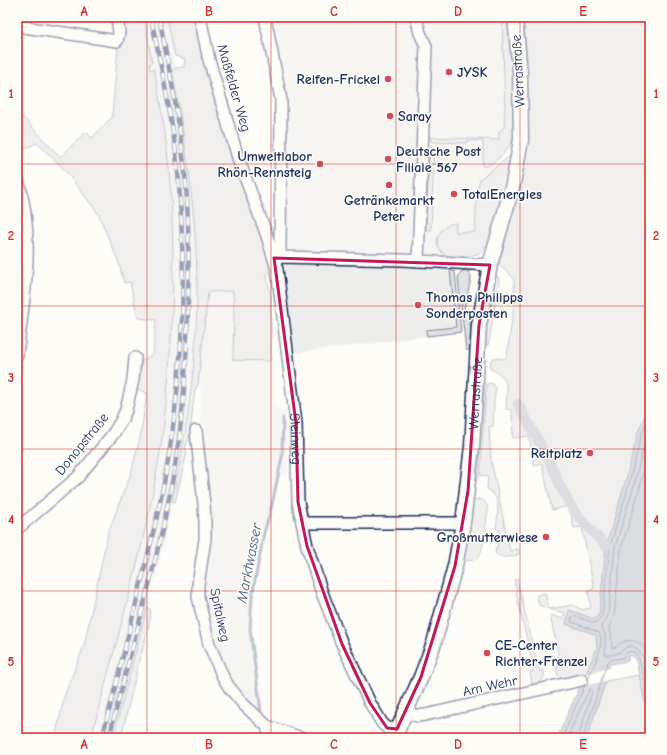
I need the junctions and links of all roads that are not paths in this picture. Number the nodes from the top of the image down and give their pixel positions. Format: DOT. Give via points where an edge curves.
graph roads {
  1 [pos="117,17"];
  2 [pos="200,17"];
  3 [pos="265,17"];
  4 [pos="416,17"];
  5 [pos="515,17"];
  6 [pos="17,26"];
  7 [pos="17,178"];
  8 [pos="277,257"];
  9 [pos="418,261"];
  10 [pos="490,264"];
  11 [pos="17,355"];
  12 [pos="135,358"];
  13 [pos="196,431"];
  14 [pos="302,523"];
  15 [pos="463,523"];
  16 [pos="17,529"];
  17 [pos="582,680"];
  18 [pos="404,713"];
  19 [pos="267,726"];
  20 [pos="395,734"];
  21 [pos="270,738"];
  22 [pos="302,738"];
  1 -- 6 [label="street" via="117,41"];
  2 -- 8 [label="street, Maßfelder Weg" via="209,60 239,161"];
  3 -- 8 [label="street" via="281,100"];
  4 -- 9 [label="street" via="426,46"];
  5 -- 10 [label="street, Werrastraße" via="520,73 521,140 513,184"];
  7 -- 11 [label="street" via="24,204 28,249"];
  8 -- 9 [label="street"];
  8 -- 14 [label="street, Steinweg" via="296,423 297,486"];
  9 -- 10 [label="street"];
  10 -- 15 [label="street, Werrastraße" via="479,325 471,453"];
  12 -- 16 [label="street, Donopstraße" via="126,410 113,434 78,477"];
  13 -- 19 [label="street, Spitalweg" via="205,522 198,597 206,632 218,668 228,687"];
  14 -- 15 [label="street"];
  14 -- 20 [label="street, Steinweg" via="321,590 342,644 370,703 382,723"];
  15 -- 18 [label="street, Werrastraße" via="442,617 421,677"];
  17 -- 18 [label="street, Am Wehr" via="425,715"];
  18 -- 20 [label="street, Werrastraße"];
  19 -- 21 [label="street"];
  19 -- 22 [label="street, Spitalweg"];
}
